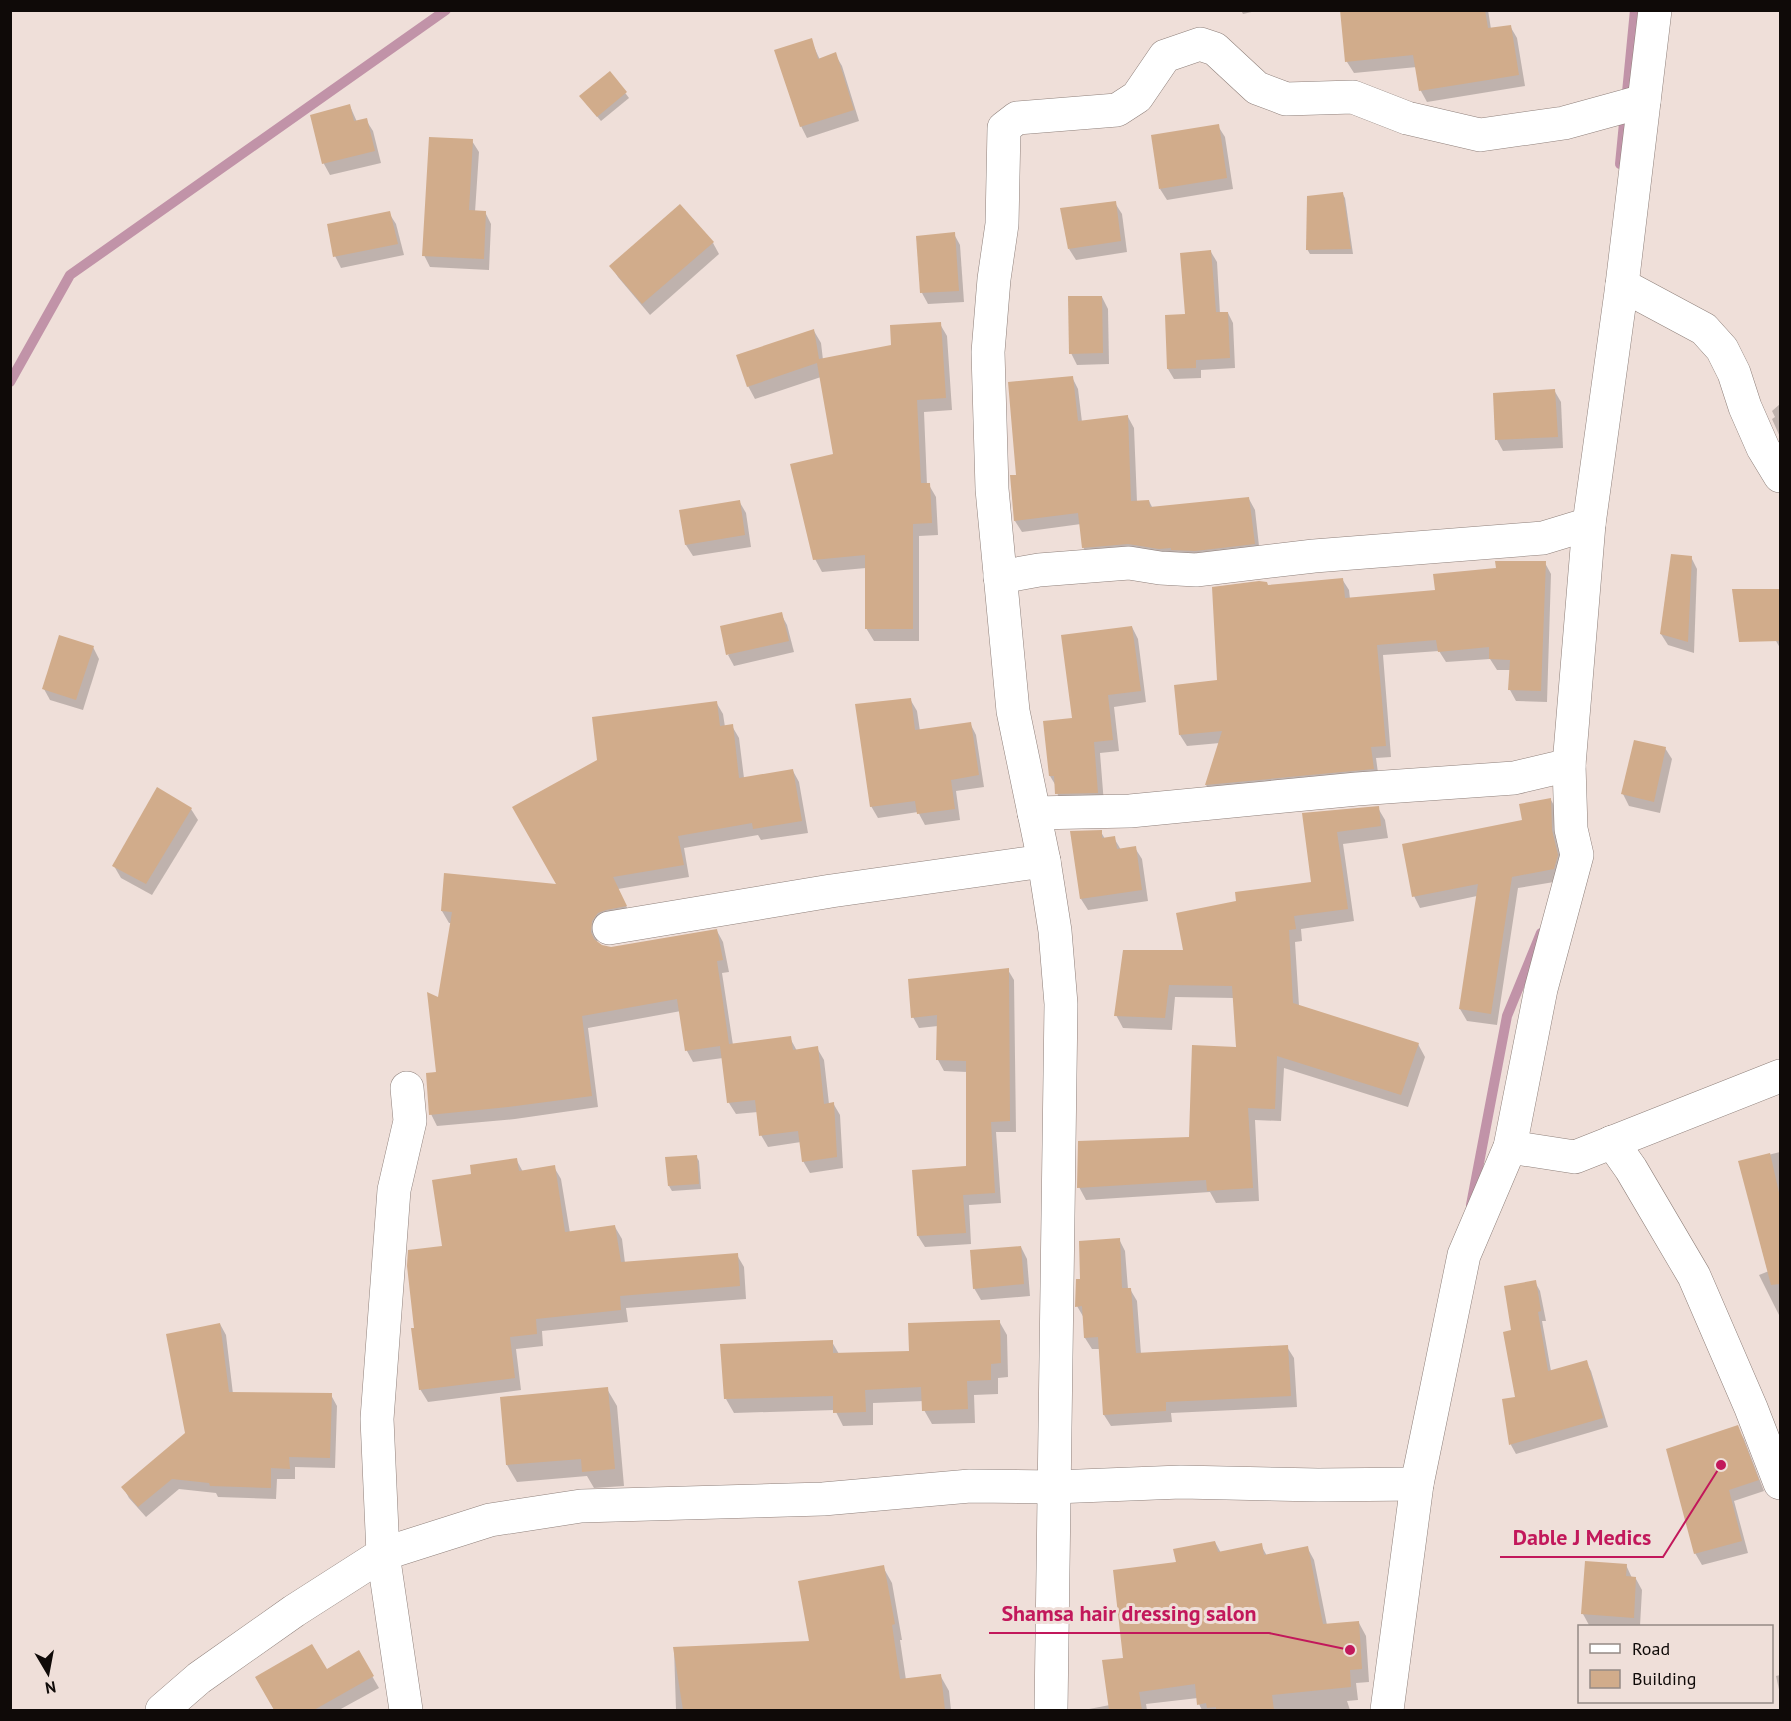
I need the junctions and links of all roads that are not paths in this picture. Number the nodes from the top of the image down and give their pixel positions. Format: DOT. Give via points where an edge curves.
graph roads {
  1 [pos="1655,10"];
  2 [pos="1644,101"];
  3 [pos="1622,285"];
  4 [pos="1780,476"];
  5 [pos="1589,524"];
  6 [pos="1000,577"];
  7 [pos="1569,765"];
  8 [pos="1034,813"];
  9 [pos="1044,861"];
  10 [pos="609,928"];
  11 [pos="1780,1076"];
  12 [pos="407,1088"];
  13 [pos="1612,1142"];
  14 [pos="1510,1147"];
  15 [pos="1780,1483"];
  16 [pos="1417,1484"];
  17 [pos="1054,1487"];
  18 [pos="383,1554"];
  19 [pos="162,1710"];
  20 [pos="406,1710"];
  21 [pos="1051,1710"];
  22 [pos="1387,1710"];
  1 -- 2 [label="street"];
  2 -- 3 [label="street"];
  2 -- 6 [label="street" via="1564,123 1480,135 1407,118 1353,97 1286,99 1257,88 1215,49 1200,44 1166,56 1137,97 1118,110 1017,118 1004,128 1002,224 988,352 992,489"];
  3 -- 4 [label="street" via="1704,329 1722,349 1763,448"];
  3 -- 5 [label="street"];
  5 -- 6 [label="street" via="1543,538 1314,556 1196,570 1129,563"];
  5 -- 7 [label="street"];
  6 -- 8 [label="street" via="1013,711"];
  7 -- 8 [label="street" via="1515,778 1130,811"];
  7 -- 14 [label="street" via="1571,829 1577,855 1541,989"];
  8 -- 9 [label="street"];
  9 -- 10 [label="street"];
  9 -- 17 [label="street" via="1061,1004"];
  11 -- 13 [label="street"];
  12 -- 18 [label="street" via="410,1121 394,1190 377,1419"];
  13 -- 14 [label="street" via="1575,1157"];
  13 -- 15 [label="street" via="1694,1276"];
  14 -- 16 [label="street" via="1464,1255"];
  16 -- 17 [label="street" via="1181,1482"];
  16 -- 22 [label="street"];
  17 -- 18 [label="street" via="970,1486 823,1499 581,1506 490,1520"];
  17 -- 21 [label="street"];
  18 -- 19 [label="street" via="246,1644"];
  18 -- 20 [label="street"];
}
